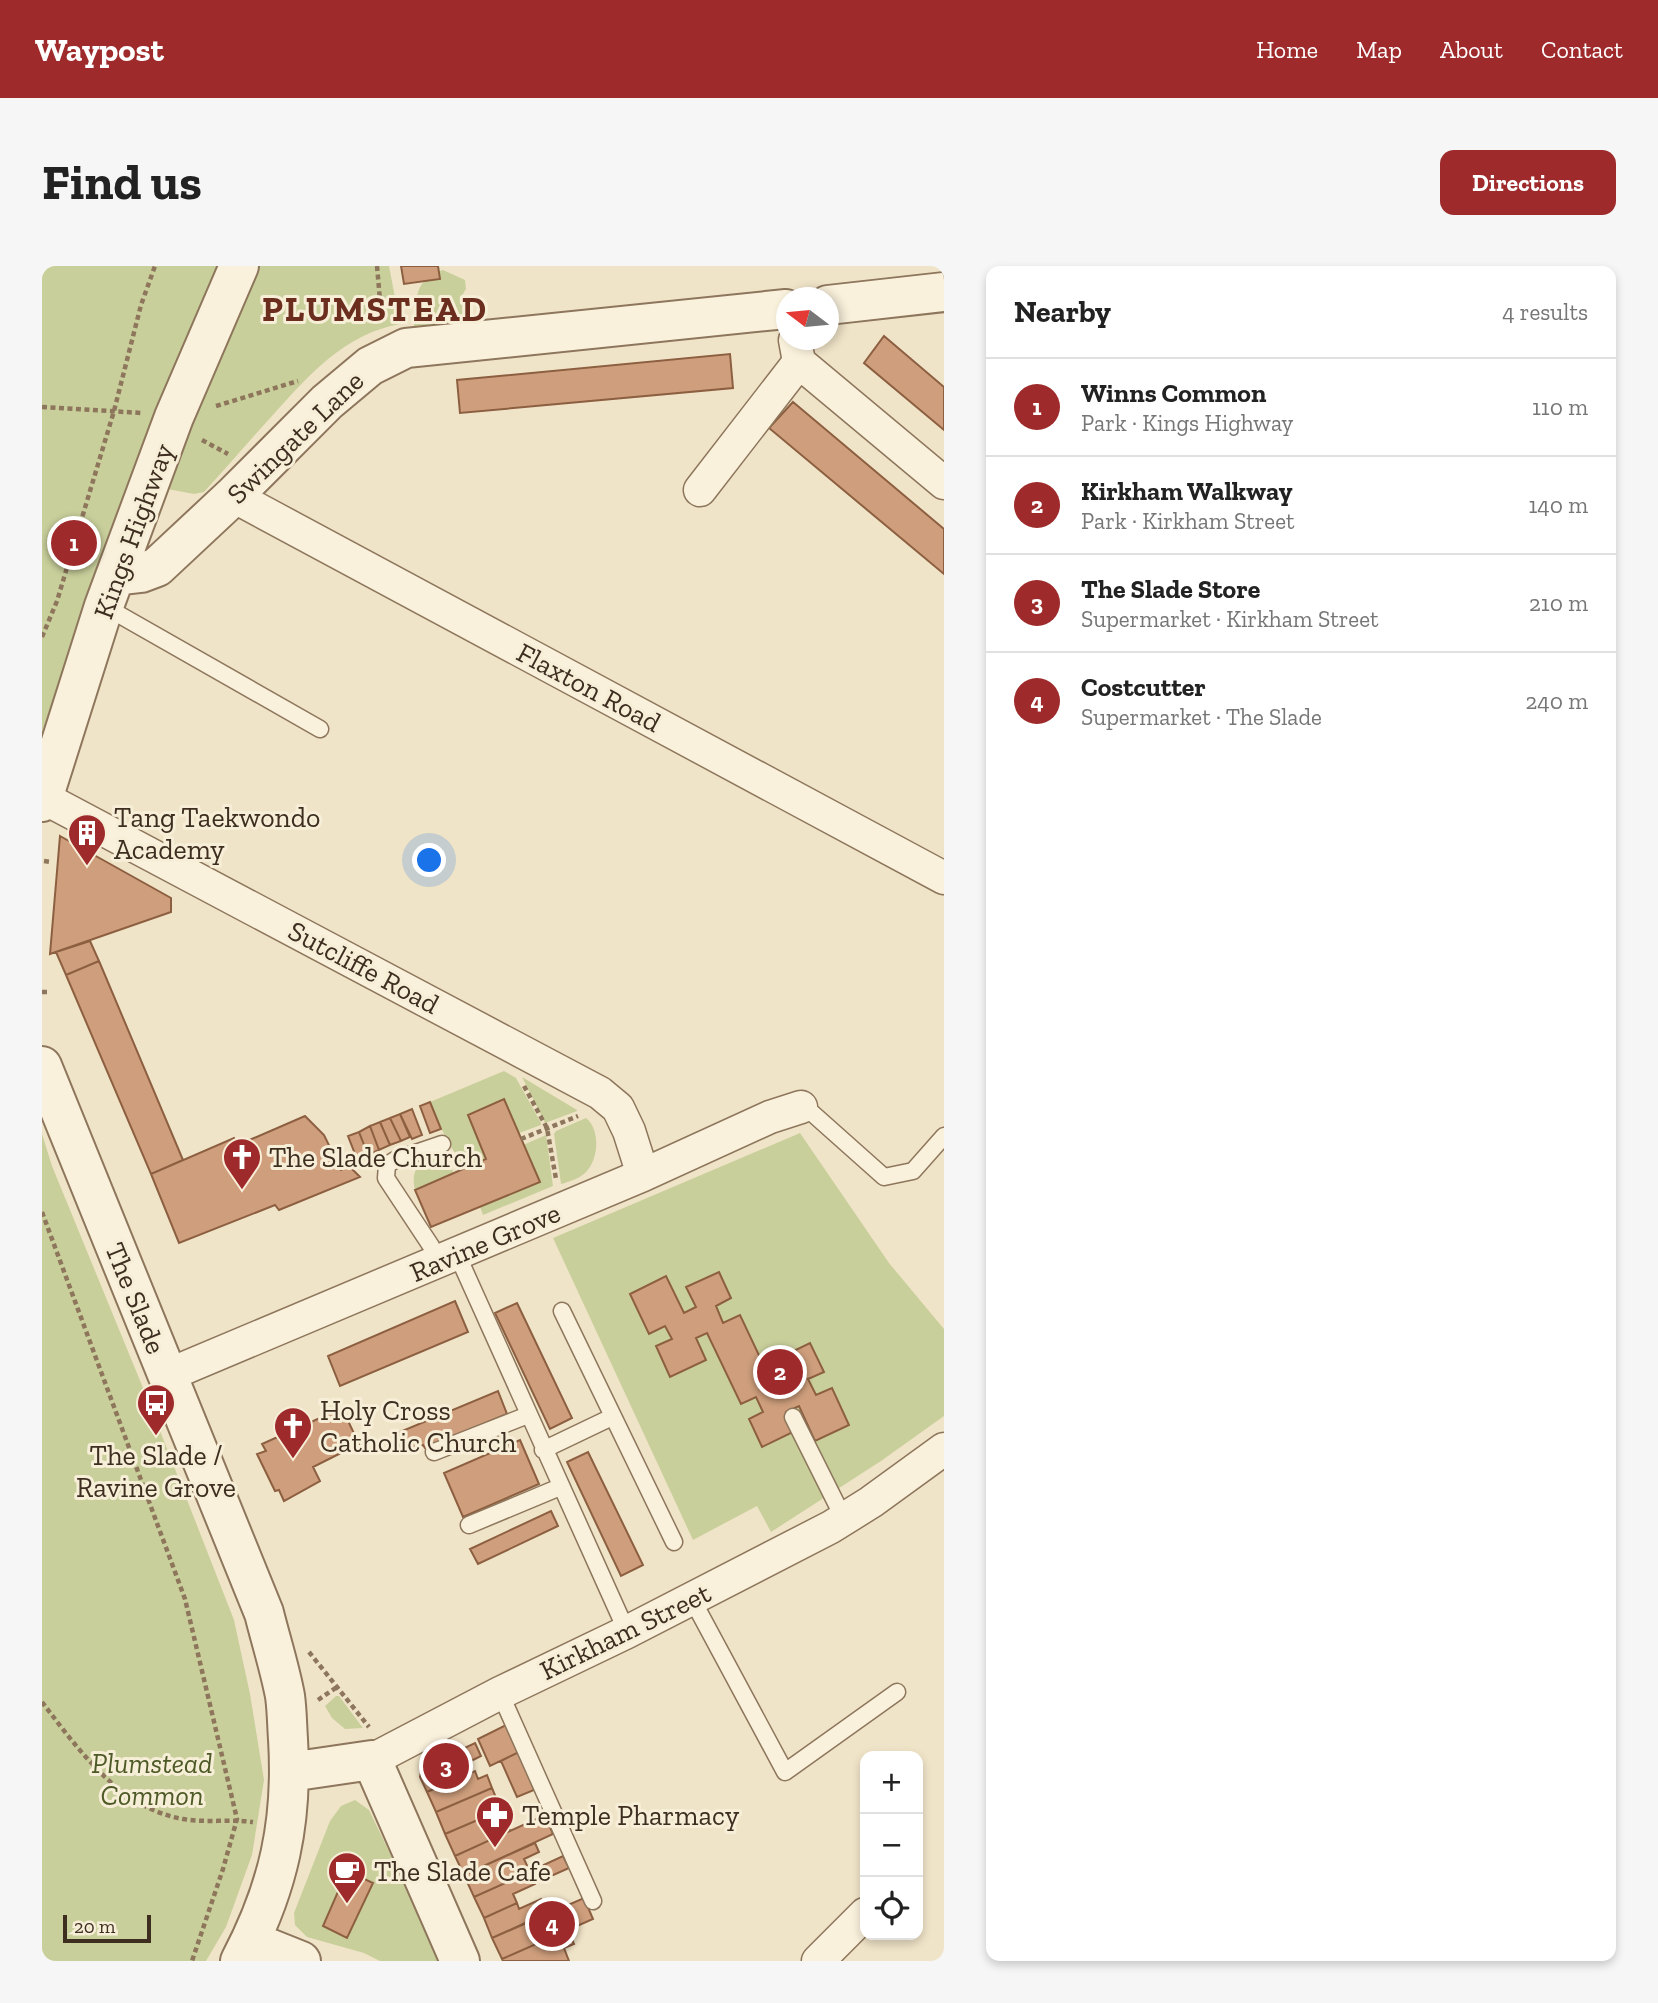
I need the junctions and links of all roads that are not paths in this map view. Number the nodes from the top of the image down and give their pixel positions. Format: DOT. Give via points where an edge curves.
graph roads {
  1 [pos="239,266"];
  2 [pos="944,292"];
  3 [pos="839,304"];
  4 [pos="776,310"];
  5 [pos="797,351"];
  6 [pos="236,478"];
  7 [pos="944,483"];
  8 [pos="701,490"];
  9 [pos="109,591"];
  10 [pos="320,729"];
  11 [pos="42,799"];
  12 [pos="944,878"];
  13 [pos="42,1066"];
  14 [pos="801,1107"];
  15 [pos="944,1136"];
  16 [pos="442,1144"];
  17 [pos="643,1175"];
  18 [pos="448,1258"];
  19 [pos="562,1311"];
  20 [pos="168,1375"];
  21 [pos="528,1415"];
  22 [pos="612,1417"];
  23 [pos="793,1417"];
  24 [pos="944,1449"];
  25 [pos="543,1450"];
  26 [pos="434,1452"];
  27 [pos="560,1487"];
  28 [pos="844,1519"];
  29 [pos="469,1525"];
  30 [pos="674,1542"];
  31 [pos="692,1599"];
  32 [pos="627,1632"];
  33 [pos="897,1692"];
  34 [pos="500,1693"];
  35 [pos="372,1746"];
  36 [pos="290,1772"];
  37 [pos="593,1901"];
  38 [pos="860,1919"];
  39 [pos="246,1951"];
  40 [pos="301,1961"];
  41 [pos="460,1961"];
  42 [pos="818,1961"];
  1 -- 9 [label="street, Kings Highway" via="174,417"];
  2 -- 3 [label="street"];
  4 -- 6 [label="street, Swingate Lane" via="406,348 370,366"];
  5 -- 7 [label="street"];
  5 -- 8 [label="street"];
  6 -- 9 [label="street, Swingate Lane" via="157,567"];
  6 -- 12 [label="street, Flaxton Road"];
  9 -- 10 [label="lane"];
  9 -- 11 [label="street, Kings Highway"];
  11 -- 17 [label="street, Sutcliffe Road" via="600,1093 618,1108"];
  13 -- 20 [label="street, The Slade"];
  14 -- 15 [label="lane" via="884,1177 913,1171"];
  14 -- 17 [label="street, Ravine Grove" via="736,1131"];
  16 -- 18 [label="lane" via="395,1160 386,1172 431,1246"];
  17 -- 18 [label="street, Ravine Grove"];
  18 -- 20 [label="street, Ravine Grove"];
  18 -- 21 [label="lane"];
  19 -- 22 [label="lane"];
  20 -- 36 [label="street, The Slade" via="264,1614 285,1697"];
  21 -- 25 [label="lane"];
  21 -- 26 [label="lane"];
  22 -- 25 [label="lane"];
  22 -- 30 [label="lane"];
  23 -- 28 [label="lane"];
  24 -- 28 [label="street, Kirkham Street"];
  25 -- 27 [label="lane"];
  27 -- 29 [label="lane"];
  27 -- 32 [label="lane"];
  28 -- 31 [label="street, Kirkham Street"];
  31 -- 32 [label="street, Kirkham Street"];
  31 -- 33 [label="lane" via="785,1772"];
  32 -- 34 [label="street, Kirkham Street"];
  34 -- 35 [label="street, Kirkham Street"];
  34 -- 37 [label="lane"];
  35 -- 36 [label="street, Kirkham Street"];
  35 -- 41 [label="street"];
  36 -- 39 [label="street, The Slade" via="280,1865"];
  38 -- 42 [label="street"];
  39 -- 40 [label="street"];
}
